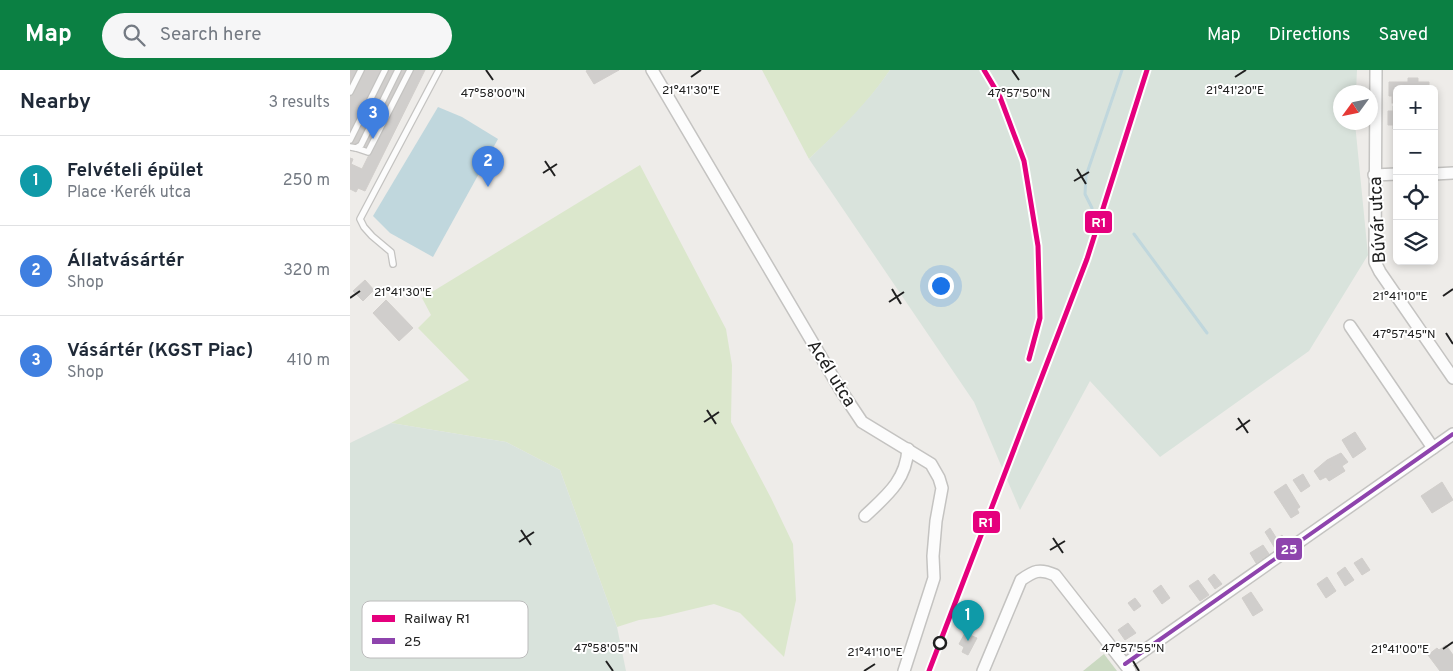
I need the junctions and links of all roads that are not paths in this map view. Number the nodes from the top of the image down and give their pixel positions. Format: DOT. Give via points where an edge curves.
graph roads {
  1 [pos="361,70"];
  2 [pos="385,70"];
  3 [pos="398,70"];
  4 [pos="410,70"];
  5 [pos="439,70"];
  6 [pos="652,70"];
  7 [pos="1376,70"];
  8 [pos="350,92"];
  9 [pos="350,140"];
  10 [pos="353,148"];
  11 [pos="1453,173"];
  12 [pos="1393,174"];
  13 [pos="1438,174"];
  14 [pos="1374,175"];
  15 [pos="394,264"];
  16 [pos="1350,326"];
  17 [pos="1453,378"];
  18 [pos="1453,434"];
  19 [pos="1433,448"];
  20 [pos="908,449"];
  21 [pos="865,516"];
  22 [pos="1128,667"];
  23 [pos="904,671"];
  24 [pos="983,671"];
  1 -- 8 [label="lane"];
  2 -- 9 [label="lane"];
  3 -- 10 [label="lane" via="361,145"];
  4 -- 10 [label="lane" via="368,152"];
  5 -- 15 [label="lane" via="360,219 368,232 391,252"];
  6 -- 20 [label="street, Acél utca" via="862,422"];
  7 -- 14 [label="street, Búvár utca"];
  11 -- 13 [label="street"];
  12 -- 14 [label="street"];
  14 -- 17 [label="street, Búvár utca" via="1375,262"];
  16 -- 19 [label="street"];
  18 -- 19 [label="street"];
  19 -- 22 [label="street"];
  20 -- 21 [label="street" via="896,487"];
  20 -- 23 [label="street, Acél utca" via="931,464 942,488 936,521 934,578"];
  22 -- 24 [label="street" via="1054,575 1044,570 1033,572 1021,580"];
}
